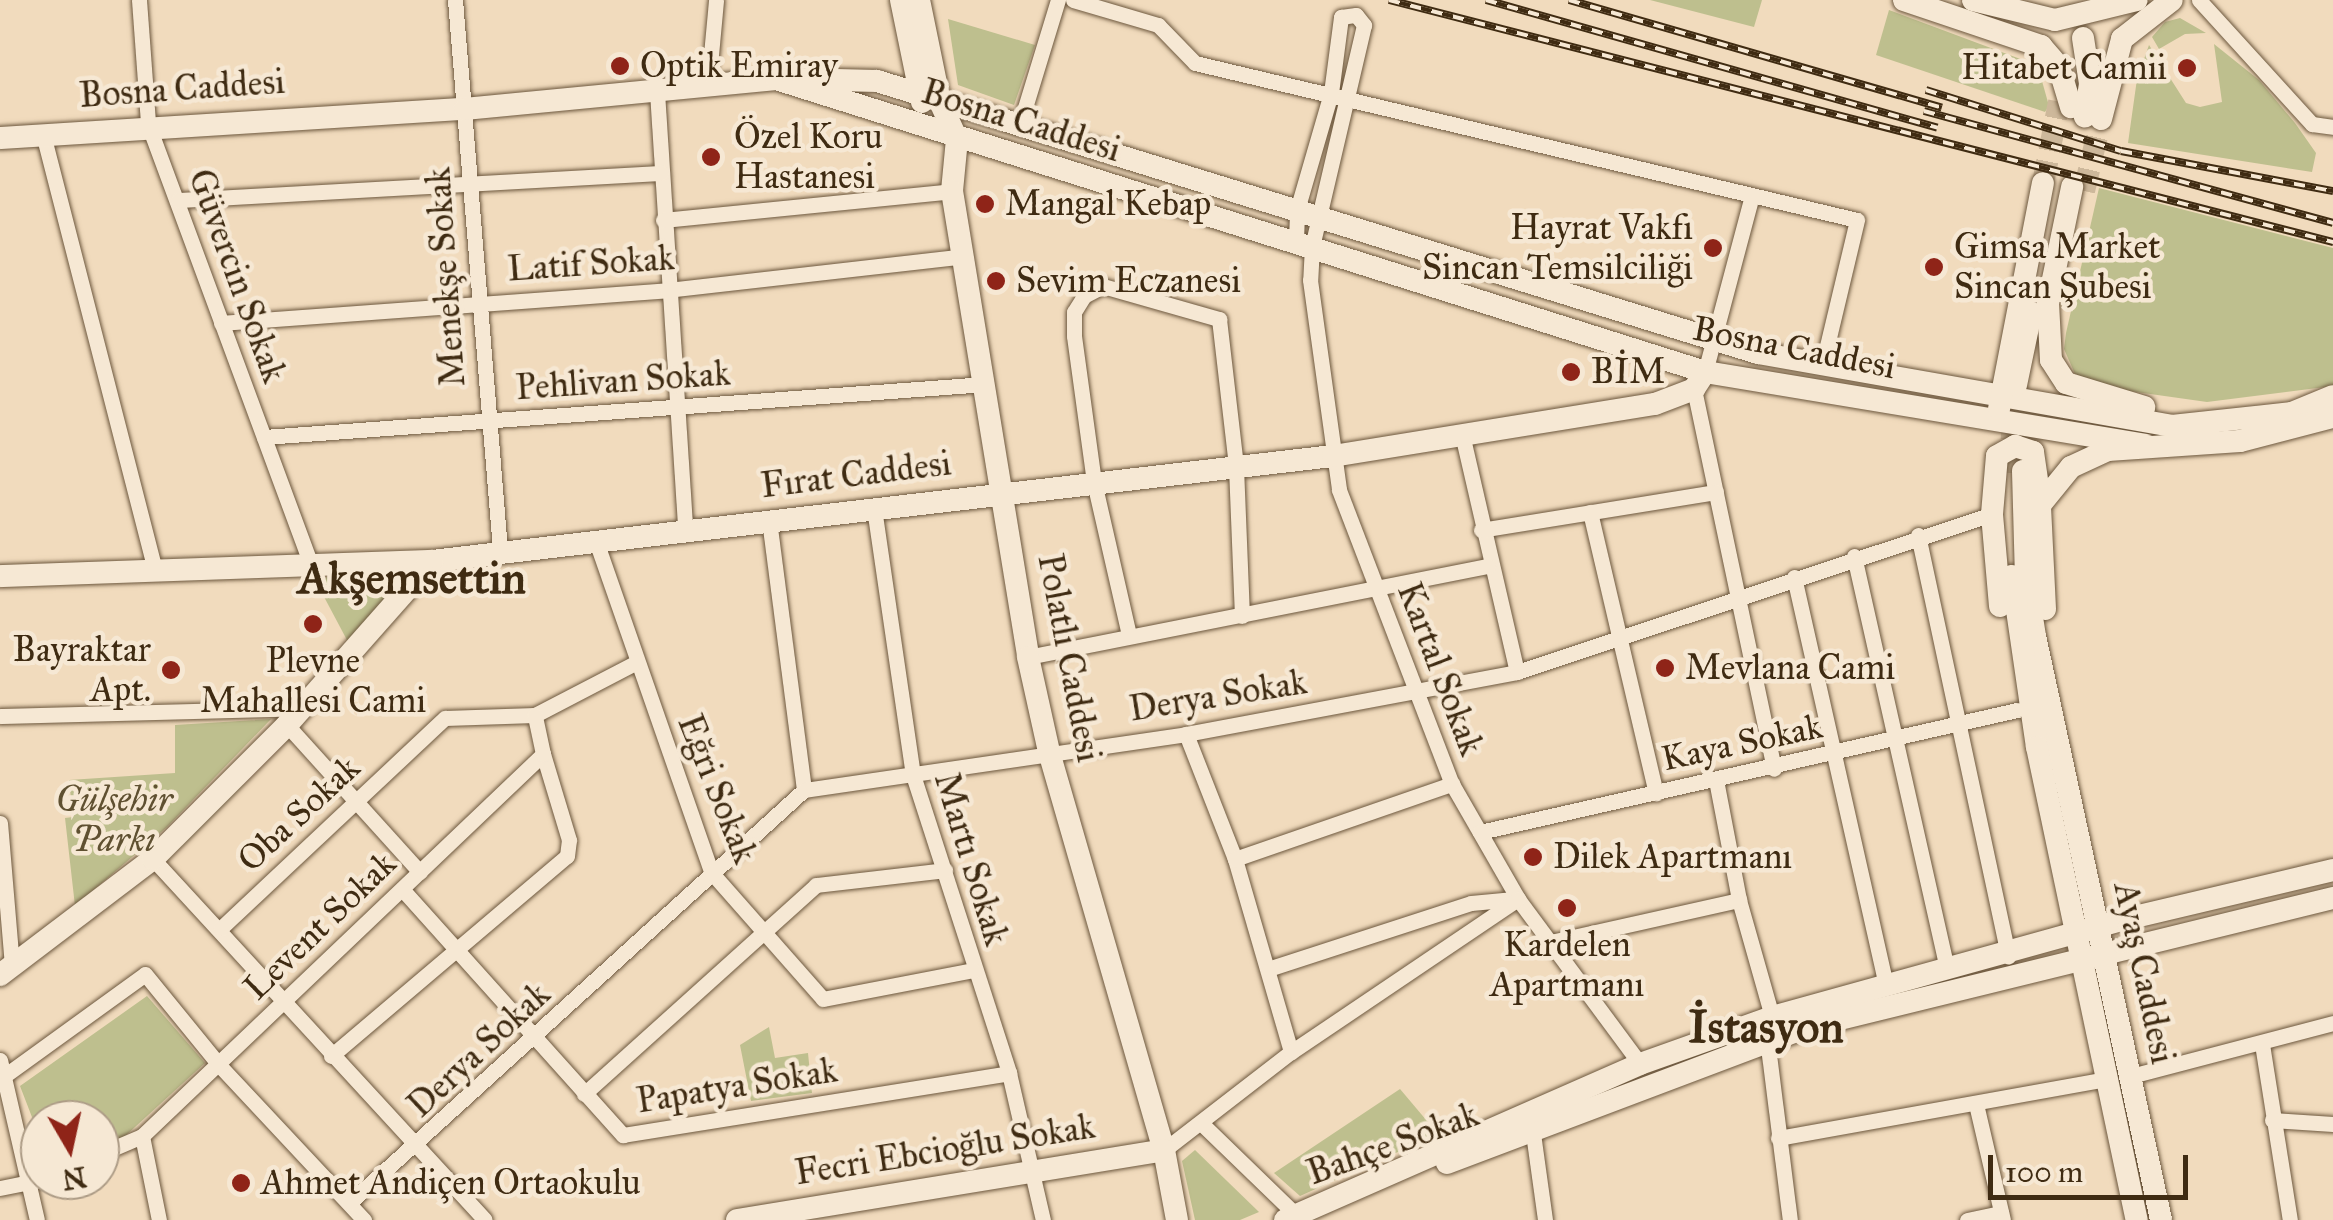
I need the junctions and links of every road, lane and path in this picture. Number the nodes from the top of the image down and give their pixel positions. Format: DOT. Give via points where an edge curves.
graph roads {
  1 [pos="139,0"];
  2 [pos="455,0"];
  3 [pos="716,0"];
  4 [pos="901,0"];
  5 [pos="919,0"];
  6 [pos="1058,0"];
  7 [pos="1073,0"];
  8 [pos="1904,0"];
  9 [pos="2075,0"];
  10 [pos="2137,0"];
  11 [pos="2172,0"];
  12 [pos="2198,0"];
  13 [pos="2019,4"];
  14 [pos="1968,10"];
  15 [pos="2045,19"];
  16 [pos="2083,38"];
  17 [pos="908,42"];
  18 [pos="776,80"];
  19 [pos="876,82"];
  20 [pos="708,86"];
  21 [pos="657,92"];
  22 [pos="1331,93"];
  23 [pos="1350,96"];
  24 [pos="929,98"];
  25 [pos="466,110"];
  26 [pos="2079,111"];
  27 [pos="148,124"];
  28 [pos="1020,124"];
  29 [pos="2333,127"];
  30 [pos="933,130"];
  31 [pos="43,134"];
  32 [pos="0,138"];
  33 [pos="957,139"];
  34 [pos="661,173"];
  35 [pos="470,185"];
  36 [pos="2064,187"];
  37 [pos="952,191"];
  38 [pos="1752,195"];
  39 [pos="178,200"];
  40 [pos="1297,210"];
  41 [pos="1321,218"];
  42 [pos="663,220"];
  43 [pos="1304,243"];
  44 [pos="965,256"];
  45 [pos="667,290"];
  46 [pos="476,301"];
  47 [pos="2048,302"];
  48 [pos="221,323"];
  49 [pos="1717,343"];
  50 [pos="2050,344"];
  51 [pos="2003,363"];
  52 [pos="1824,364"];
  53 [pos="1699,380"];
  54 [pos="986,384"];
  55 [pos="1958,386"];
  56 [pos="2022,391"];
  57 [pos="2332,403"];
  58 [pos="674,407"];
  59 [pos="1999,418"];
  60 [pos="486,422"];
  61 [pos="2038,426"];
  62 [pos="1462,434"];
  63 [pos="264,438"];
  64 [pos="2145,445"];
  65 [pos="1333,456"];
  66 [pos="1236,467"];
  67 [pos="2016,468"];
  68 [pos="1094,482"];
  69 [pos="1716,492"];
  70 [pos="1002,494"];
  71 [pos="2040,504"];
  72 [pos="874,508"];
  73 [pos="1590,512"];
  74 [pos="1992,514"];
  75 [pos="770,520"];
  76 [pos="686,530"];
  77 [pos="1481,530"];
  78 [pos="1918,535"];
  79 [pos="596,540"];
  80 [pos="500,550"];
  81 [pos="1854,556"];
  82 [pos="432,560"];
  83 [pos="311,565"];
  84 [pos="1488,566"];
  85 [pos="154,567"];
  86 [pos="0,576"];
  87 [pos="1794,576"];
  88 [pos="1377,587"];
  89 [pos="1739,597"];
  90 [pos="1242,616"];
  91 [pos="1130,636"];
  92 [pos="1617,638"];
  93 [pos="1028,657"];
  94 [pos="635,663"];
  95 [pos="1517,672"];
  96 [pos="1418,692"];
  97 [pos="2017,710"];
  98 [pos="535,714"];
  99 [pos="0,716"];
  100 [pos="294,716"];
  101 [pos="1954,725"];
  102 [pos="1186,734"];
  103 [pos="1892,738"];
  104 [pos="2048,744"];
  105 [pos="1049,752"];
  106 [pos="542,754"];
  107 [pos="1832,755"];
  108 [pos="1774,769"];
  109 [pos="913,775"];
  110 [pos="1716,780"];
  111 [pos="1452,784"];
  112 [pos="804,790"];
  113 [pos="1656,793"];
  114 [pos="356,801"];
  115 [pos="0,823"];
  116 [pos="1480,832"];
  117 [pos="1235,858"];
  118 [pos="154,859"];
  119 [pos="2,862"];
  120 [pos="945,870"];
  121 [pos="2333,870"];
  122 [pos="420,872"];
  123 [pos="711,872"];
  124 [pos="402,889"];
  125 [pos="2333,898"];
  126 [pos="1518,899"];
  127 [pos="1739,900"];
  128 [pos="221,928"];
  129 [pos="2088,930"];
  130 [pos="766,934"];
  131 [pos="1551,942"];
  132 [pos="455,949"];
  133 [pos="2008,956"];
  134 [pos="2094,958"];
  135 [pos="1268,968"];
  136 [pos="1947,968"];
  137 [pos="973,970"];
  138 [pos="6,971"];
  139 [pos="1886,986"];
  140 [pos="283,1003"];
  141 [pos="2333,1023"];
  142 [pos="1769,1028"];
  143 [pos="535,1040"];
  144 [pos="2262,1044"];
  145 [pos="1292,1052"];
  146 [pos="331,1056"];
  147 [pos="1640,1064"];
  148 [pos="220,1066"];
  149 [pos="4,1067"];
  150 [pos="1009,1073"];
  151 [pos="2119,1077"];
  152 [pos="584,1094"];
  153 [pos="1976,1104"];
  154 [pos="2272,1120"];
  155 [pos="1531,1121"];
  156 [pos="1202,1123"];
  157 [pos="20,1124"];
  158 [pos="2333,1124"];
  159 [pos="142,1136"];
  160 [pos="1778,1138"];
  161 [pos="120,1145"];
  162 [pos="415,1149"];
  163 [pos="1164,1150"];
  164 [pos="1036,1171"];
  165 [pos="348,1203"];
  166 [pos="2002,1216"];
  167 [pos="1294,1218"];
  168 [pos="159,1220"];
  169 [pos="364,1220"];
  170 [pos="485,1220"];
  171 [pos="741,1220"];
  172 [pos="1043,1220"];
  173 [pos="1177,1220"];
  174 [pos="1545,1220"];
  175 [pos="1790,1220"];
  176 [pos="1967,1220"];
  177 [pos="2136,1220"];
  178 [pos="2161,1220"];
  179 [pos="2290,1220"];
  1 -- 27 [label="street, Güvercin Sokak"];
  2 -- 25 [label="street, Menekşe Sokak"];
  3 -- 20 [label="street"];
  4 -- 17 [label="street"];
  5 -- 24 [label="street"];
  6 -- 28 [label="street"];
  7 -- 22 [label="street" via="1158,25 1194,63"];
  8 -- 14 [label="street"];
  9 -- 15 [label="street"];
  10 -- 15 [label="street" via="2090,15"];
  11 -- 26 [label="street" via="2122,39"];
  12 -- 29 [label="street" via="2312,124"];
  13 -- 14 [label="street"];
  13 -- 15 [label="street"];
  14 -- 26 [label="street" via="2041,46"];
  16 -- 26 [label="street" via="2090,84"];
  17 -- 19 [label="street" via="903,60"];
  17 -- 24 [label="street"];
  18 -- 19 [label="street, Bosna Caddesi"];
  18 -- 20 [label="street, Bosna Caddesi"];
  18 -- 30 [label="street, Bosna Caddesi"];
  19 -- 24 [label="street, Bosna Caddesi"];
  20 -- 21 [label="street, Bosna Caddesi"];
  21 -- 25 [label="street, Bosna Caddesi"];
  21 -- 34 [label="street"];
  22 -- 23 [label="street"];
  22 -- 23 [label="street, Kartal Sokak" via="1341,17 1356,15 1364,25"];
  22 -- 40 [label="street, Kartal Sokak"];
  23 -- 38 [label="street"];
  23 -- 41 [label="street"];
  24 -- 28 [label="street, Bosna Caddesi"];
  24 -- 30 [label="street"];
  24 -- 33 [label="street"];
  25 -- 27 [label="street, Bosna Caddesi"];
  25 -- 35 [label="street, Menekşe Sokak"];
  27 -- 31 [label="street, Bosna Caddesi"];
  27 -- 39 [label="street, Güvercin Sokak"];
  28 -- 40 [label="street, Bosna Caddesi"];
  30 -- 33 [label="street, Bosna Caddesi"];
  30 -- 37 [label="street"];
  31 -- 32 [label="street, Bosna Caddesi"];
  31 -- 85 [label="street"];
  33 -- 37 [label="street, Polatlı Caddesi"];
  33 -- 43 [label="street, Bosna Caddesi"];
  34 -- 35 [label="street"];
  34 -- 42 [label="street"];
  35 -- 39 [label="street"];
  35 -- 46 [label="street, Menekşe Sokak"];
  36 -- 47 [label="street"];
  36 -- 51 [label="street"];
  36 -- 56 [label="street"];
  37 -- 42 [label="street"];
  37 -- 44 [label="street, Polatlı Caddesi"];
  38 -- 49 [label="street"];
  38 -- 52 [label="street" via="1857,220"];
  39 -- 48 [label="street, Güvercin Sokak"];
  40 -- 41 [label="street, Bosna Caddesi"];
  40 -- 43 [label="street, Kartal Sokak"];
  41 -- 43 [label="street"];
  41 -- 49 [label="street, Bosna Caddesi"];
  42 -- 45 [label="street"];
  43 -- 53 [label="street, Bosna Caddesi"];
  43 -- 65 [label="street, Kartal Sokak"];
  44 -- 45 [label="street, Latif Sokak"];
  44 -- 54 [label="street, Polatlı Caddesi"];
  45 -- 46 [label="street, Latif Sokak"];
  45 -- 58 [label="street"];
  46 -- 48 [label="street, Latif Sokak"];
  46 -- 60 [label="street, Menekşe Sokak"];
  47 -- 50 [label="street"];
  47 -- 56 [label="street"];
  48 -- 63 [label="street, Güvercin Sokak"];
  49 -- 52 [label="street, Bosna Caddesi"];
  49 -- 53 [label="street"];
  50 -- 56 [label="street"];
  50 -- 57 [label="street" via="2066,383 2144,407 2227,412"];
  51 -- 55 [label="street"];
  51 -- 56 [label="street"];
  52 -- 55 [label="street, Bosna Caddesi"];
  53 -- 59 [label="street, Bosna Caddesi"];
  53 -- 62 [label="street, Fırat Caddesi" via="1656,404"];
  53 -- 69 [label="street"];
  54 -- 58 [label="street, Pehlivan Sokak"];
  54 -- 70 [label="street, Polatlı Caddesi"];
  55 -- 56 [label="street, Bosna Caddesi"];
  56 -- 57 [label="street, Bosna Caddesi" via="2202,426"];
  56 -- 59 [label="street"];
  56 -- 61 [label="street"];
  57 -- 64 [label="street" via="2240,441"];
  58 -- 60 [label="street, Pehlivan Sokak"];
  58 -- 76 [label="street"];
  59 -- 61 [label="street, Bosna Caddesi"];
  59 -- 67 [label="street"];
  60 -- 63 [label="street, Pehlivan Sokak"];
  60 -- 80 [label="street, Menekşe Sokak"];
  61 -- 64 [label="street, Bosna Caddesi"];
  61 -- 67 [label="street"];
  62 -- 65 [label="street, Fırat Caddesi"];
  62 -- 77 [label="street"];
  63 -- 83 [label="street, Güvercin Sokak"];
  64 -- 71 [label="street" via="2088,457"];
  65 -- 66 [label="street, Fırat Caddesi"];
  65 -- 88 [label="street, Kartal Sokak" via="1339,490"];
  66 -- 68 [label="street, Fırat Caddesi"];
  66 -- 68 [label="street" via="1219,319 1103,286 1084,296 1074,312"];
  66 -- 90 [label="street"];
  67 -- 71 [label="street"];
  67 -- 74 [label="street"];
  67 -- 104 [label="street" via="2015,616"];
  68 -- 70 [label="street, Fırat Caddesi"];
  68 -- 91 [label="street"];
  69 -- 73 [label="street"];
  69 -- 89 [label="street"];
  70 -- 72 [label="street, Fırat Caddesi"];
  70 -- 93 [label="street, Polatlı Caddesi"];
  71 -- 104 [label="street"];
  72 -- 75 [label="street, Fırat Caddesi"];
  72 -- 109 [label="street, Martı Sokak"];
  73 -- 77 [label="street"];
  73 -- 92 [label="street"];
  74 -- 78 [label="street, Derya Sokak"];
  74 -- 97 [label="street"];
  75 -- 76 [label="street, Fırat Caddesi"];
  75 -- 112 [label="street"];
  76 -- 79 [label="street, Fırat Caddesi"];
  77 -- 84 [label="street"];
  78 -- 81 [label="street, Derya Sokak"];
  78 -- 101 [label="street"];
  79 -- 80 [label="street, Fırat Caddesi"];
  79 -- 94 [label="street, Eğri Sokak"];
  80 -- 82 [label="street, Fırat Caddesi"];
  81 -- 87 [label="street, Derya Sokak"];
  81 -- 103 [label="street"];
  82 -- 83 [label="street, Fırat Caddesi"];
  82 -- 100 [label="street"];
  83 -- 85 [label="street, Fırat Caddesi"];
  84 -- 88 [label="street"];
  84 -- 95 [label="street"];
  85 -- 86 [label="street, Fırat Caddesi"];
  87 -- 89 [label="street, Derya Sokak"];
  87 -- 107 [label="street"];
  88 -- 90 [label="street"];
  88 -- 96 [label="street, Kartal Sokak"];
  89 -- 92 [label="street, Derya Sokak"];
  89 -- 108 [label="street"];
  90 -- 91 [label="street"];
  91 -- 93 [label="street"];
  92 -- 95 [label="street, Derya Sokak"];
  92 -- 113 [label="street"];
  93 -- 105 [label="street, Polatlı Caddesi"];
  94 -- 98 [label="street, Oba Sokak"];
  94 -- 123 [label="street, Eğri Sokak"];
  95 -- 96 [label="street, Derya Sokak"];
  96 -- 102 [label="street, Derya Sokak"];
  96 -- 111 [label="street, Kartal Sokak"];
  97 -- 101 [label="street, Kaya Sokak"];
  97 -- 104 [label="street" via="2024,733"];
  98 -- 106 [label="street"];
  98 -- 114 [label="street, Oba Sokak" via="444,718"];
  99 -- 100 [label="street"];
  100 -- 114 [label="street"];
  100 -- 118 [label="street"];
  101 -- 103 [label="street, Kaya Sokak"];
  101 -- 133 [label="street"];
  102 -- 105 [label="street, Derya Sokak"];
  102 -- 117 [label="street"];
  103 -- 107 [label="street, Kaya Sokak"];
  103 -- 136 [label="street"];
  104 -- 129 [label="street, Ayaş Caddesi"];
  105 -- 109 [label="street, Derya Sokak"];
  105 -- 163 [label="street, Polatlı Caddesi"];
  106 -- 122 [label="street, Levent Sokak"];
  106 -- 132 [label="street" via="569,840 567,856"];
  107 -- 108 [label="street, Kaya Sokak"];
  107 -- 139 [label="street"];
  108 -- 110 [label="street, Kaya Sokak"];
  109 -- 112 [label="street, Derya Sokak"];
  109 -- 120 [label="street, Martı Sokak"];
  110 -- 113 [label="street, Kaya Sokak"];
  110 -- 127 [label="street"];
  111 -- 116 [label="street, Kartal Sokak"];
  111 -- 117 [label="street"];
  112 -- 123 [label="street, Derya Sokak"];
  113 -- 116 [label="street, Kaya Sokak"];
  114 -- 122 [label="street"];
  114 -- 128 [label="street, Oba Sokak"];
  115 -- 119 [label="street"];
  116 -- 126 [label="street, Kartal Sokak"];
  117 -- 135 [label="street"];
  118 -- 128 [label="street"];
  118 -- 138 [label="street"];
  119 -- 138 [label="street"];
  120 -- 130 [label="street" via="816,885"];
  120 -- 137 [label="street, Martı Sokak"];
  121 -- 129 [label="street, Bahçe Sokak"];
  122 -- 124 [label="street, Levent Sokak"];
  123 -- 130 [label="street, Eğri Sokak"];
  123 -- 143 [label="street, Derya Sokak"];
  124 -- 132 [label="street, Papatya Sokak"];
  124 -- 140 [label="street, Levent Sokak"];
  125 -- 134 [label="street, Bahçe Sokak"];
  126 -- 131 [label="street, Kartal Sokak"];
  126 -- 135 [label="street" via="1471,903"];
  126 -- 145 [label="street"];
  127 -- 131 [label="street"];
  127 -- 142 [label="street"];
  128 -- 140 [label="street"];
  129 -- 133 [label="street, Bahçe Sokak"];
  129 -- 134 [label="street, Ayaş Caddesi"];
  130 -- 137 [label="street, Eğri Sokak" via="822,999"];
  130 -- 152 [label="street"];
  131 -- 147 [label="street, Kartal Sokak"];
  132 -- 143 [label="street, Papatya Sokak"];
  132 -- 146 [label="street"];
  133 -- 136 [label="street, Bahçe Sokak"];
  134 -- 142 [label="street, Bahçe Sokak"];
  134 -- 151 [label="street, Ayaş Caddesi"];
  135 -- 145 [label="street"];
  136 -- 139 [label="street, Bahçe Sokak"];
  137 -- 150 [label="street, Martı Sokak"];
  139 -- 142 [label="street, Bahçe Sokak"];
  140 -- 146 [label="street"];
  140 -- 148 [label="street, Levent Sokak"];
  141 -- 144 [label="street"];
  142 -- 147 [label="street, Bahçe Sokak"];
  142 -- 155 [label="street, Bahçe Sokak"];
  142 -- 160 [label="street"];
  143 -- 152 [label="street, Papatya Sokak"];
  143 -- 162 [label="street, Derya Sokak"];
  144 -- 151 [label="street"];
  144 -- 154 [label="street"];
  145 -- 156 [label="street"];
  146 -- 162 [label="street"];
  147 -- 155 [label="street, Bahçe Sokak"];
  148 -- 149 [label="street" via="146,974"];
  148 -- 159 [label="street, Levent Sokak"];
  148 -- 165 [label="street"];
  149 -- 157 [label="street"];
  150 -- 152 [label="street, Papatya Sokak" via="623,1135"];
  150 -- 164 [label="street, Martı Sokak"];
  151 -- 153 [label="street"];
  151 -- 177 [label="street, Ayaş Caddesi"];
  151 -- 178 [label="street, Ayaş Caddesi"];
  153 -- 160 [label="street"];
  153 -- 166 [label="street"];
  154 -- 158 [label="street"];
  154 -- 179 [label="street"];
  155 -- 167 [label="street, Bahçe Sokak" via="1336,1192"];
  155 -- 174 [label="street"];
  156 -- 163 [label="street"];
  156 -- 167 [label="street"];
  159 -- 161 [label="street, Levent Sokak"];
  159 -- 168 [label="street"];
  160 -- 175 [label="street"];
  162 -- 165 [label="street, Derya Sokak"];
  162 -- 170 [label="street"];
  163 -- 164 [label="street, Fecri Ebcioğlu Sokak"];
  163 -- 173 [label="street, Polatlı Caddesi"];
  164 -- 171 [label="street, Fecri Ebcioğlu Sokak"];
  164 -- 172 [label="street, Martı Sokak"];
  165 -- 169 [label="street"];
  166 -- 176 [label="street"];
}
